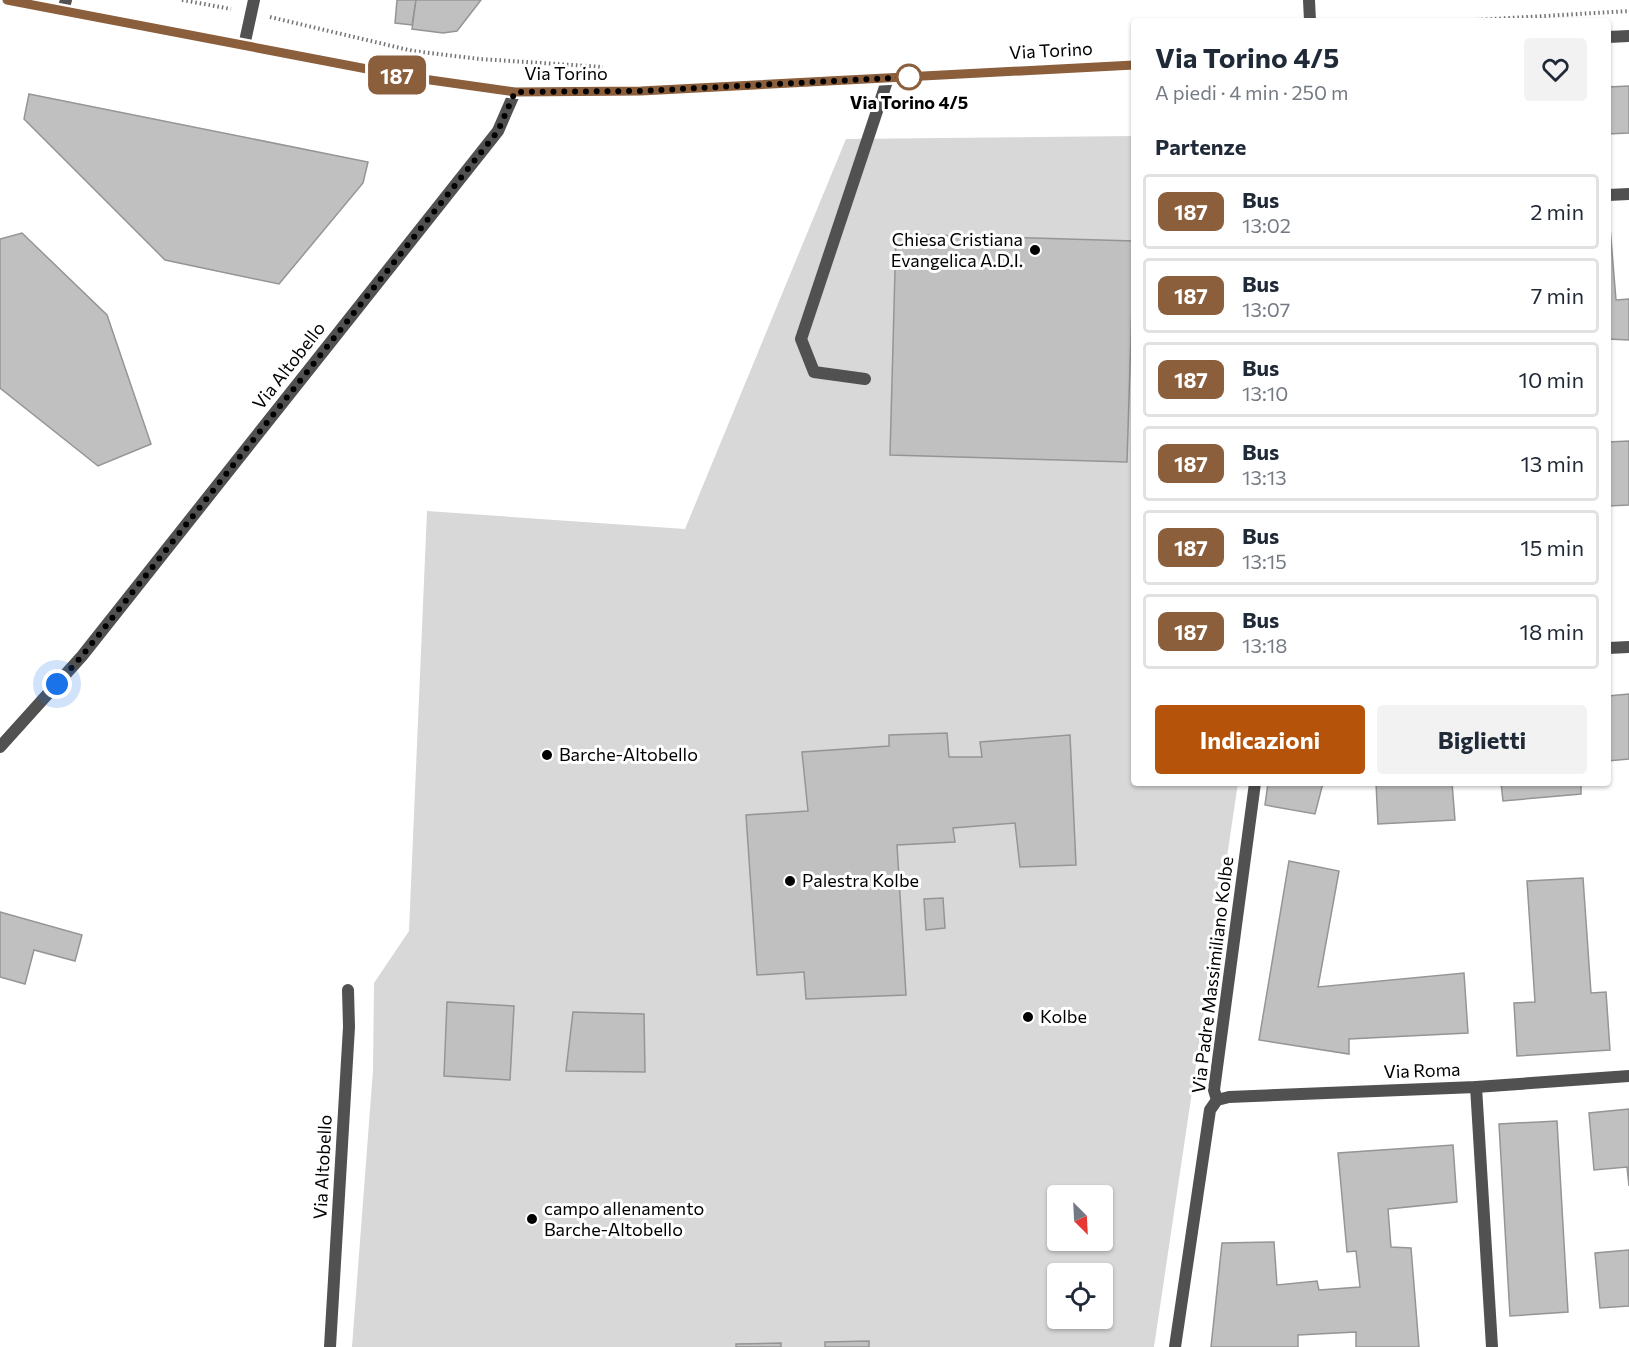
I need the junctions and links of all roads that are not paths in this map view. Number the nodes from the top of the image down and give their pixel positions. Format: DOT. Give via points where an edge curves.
graph roads {
  1 [pos="7,0"];
  2 [pos="1310,0"];
  3 [pos="64,5"];
  4 [pos="252,6"];
  5 [pos="1310,18"];
  6 [pos="1629,36"];
  7 [pos="1611,37"];
  8 [pos="244,46"];
  9 [pos="1131,65"];
  10 [pos="888,78"];
  11 [pos="515,92"];
  12 [pos="1629,194"];
  13 [pos="1611,195"];
  14 [pos="865,379"];
  15 [pos="1629,647"];
  16 [pos="1611,648"];
  17 [pos="0,747"];
  18 [pos="1255,786"];
  19 [pos="348,990"];
  20 [pos="1629,1076"];
  21 [pos="1476,1087"];
  22 [pos="1217,1100"];
  23 [pos="330,1347"];
  24 [pos="1175,1347"];
  25 [pos="1492,1347"];
  1 -- 3 [label="street, Via Torino"];
  2 -- 5 [label="street"];
  3 -- 8 [label="street, Via Torino"];
  4 -- 8 [label="street"];
  6 -- 7 [label="street"];
  8 -- 11 [label="street, Via Torino"];
  9 -- 10 [label="street, Via Torino"];
  10 -- 11 [label="street, Via Torino" via="641,91"];
  10 -- 14 [label="street" via="801,339 814,372"];
  11 -- 17 [label="street, Via Altobello" via="498,131 82,656"];
  12 -- 13 [label="street"];
  15 -- 16 [label="street"];
  18 -- 22 [label="street, Via Padre Massimiliano Kolbe" via="1214,1090"];
  19 -- 23 [label="street, Via Altobello" via="350,1027"];
  20 -- 21 [label="street, Via Roma"];
  21 -- 22 [label="street, Via Roma"];
  21 -- 25 [label="street"];
  22 -- 24 [label="street, Via Padre Massimiliano Kolbe" via="1210,1110"];
}
